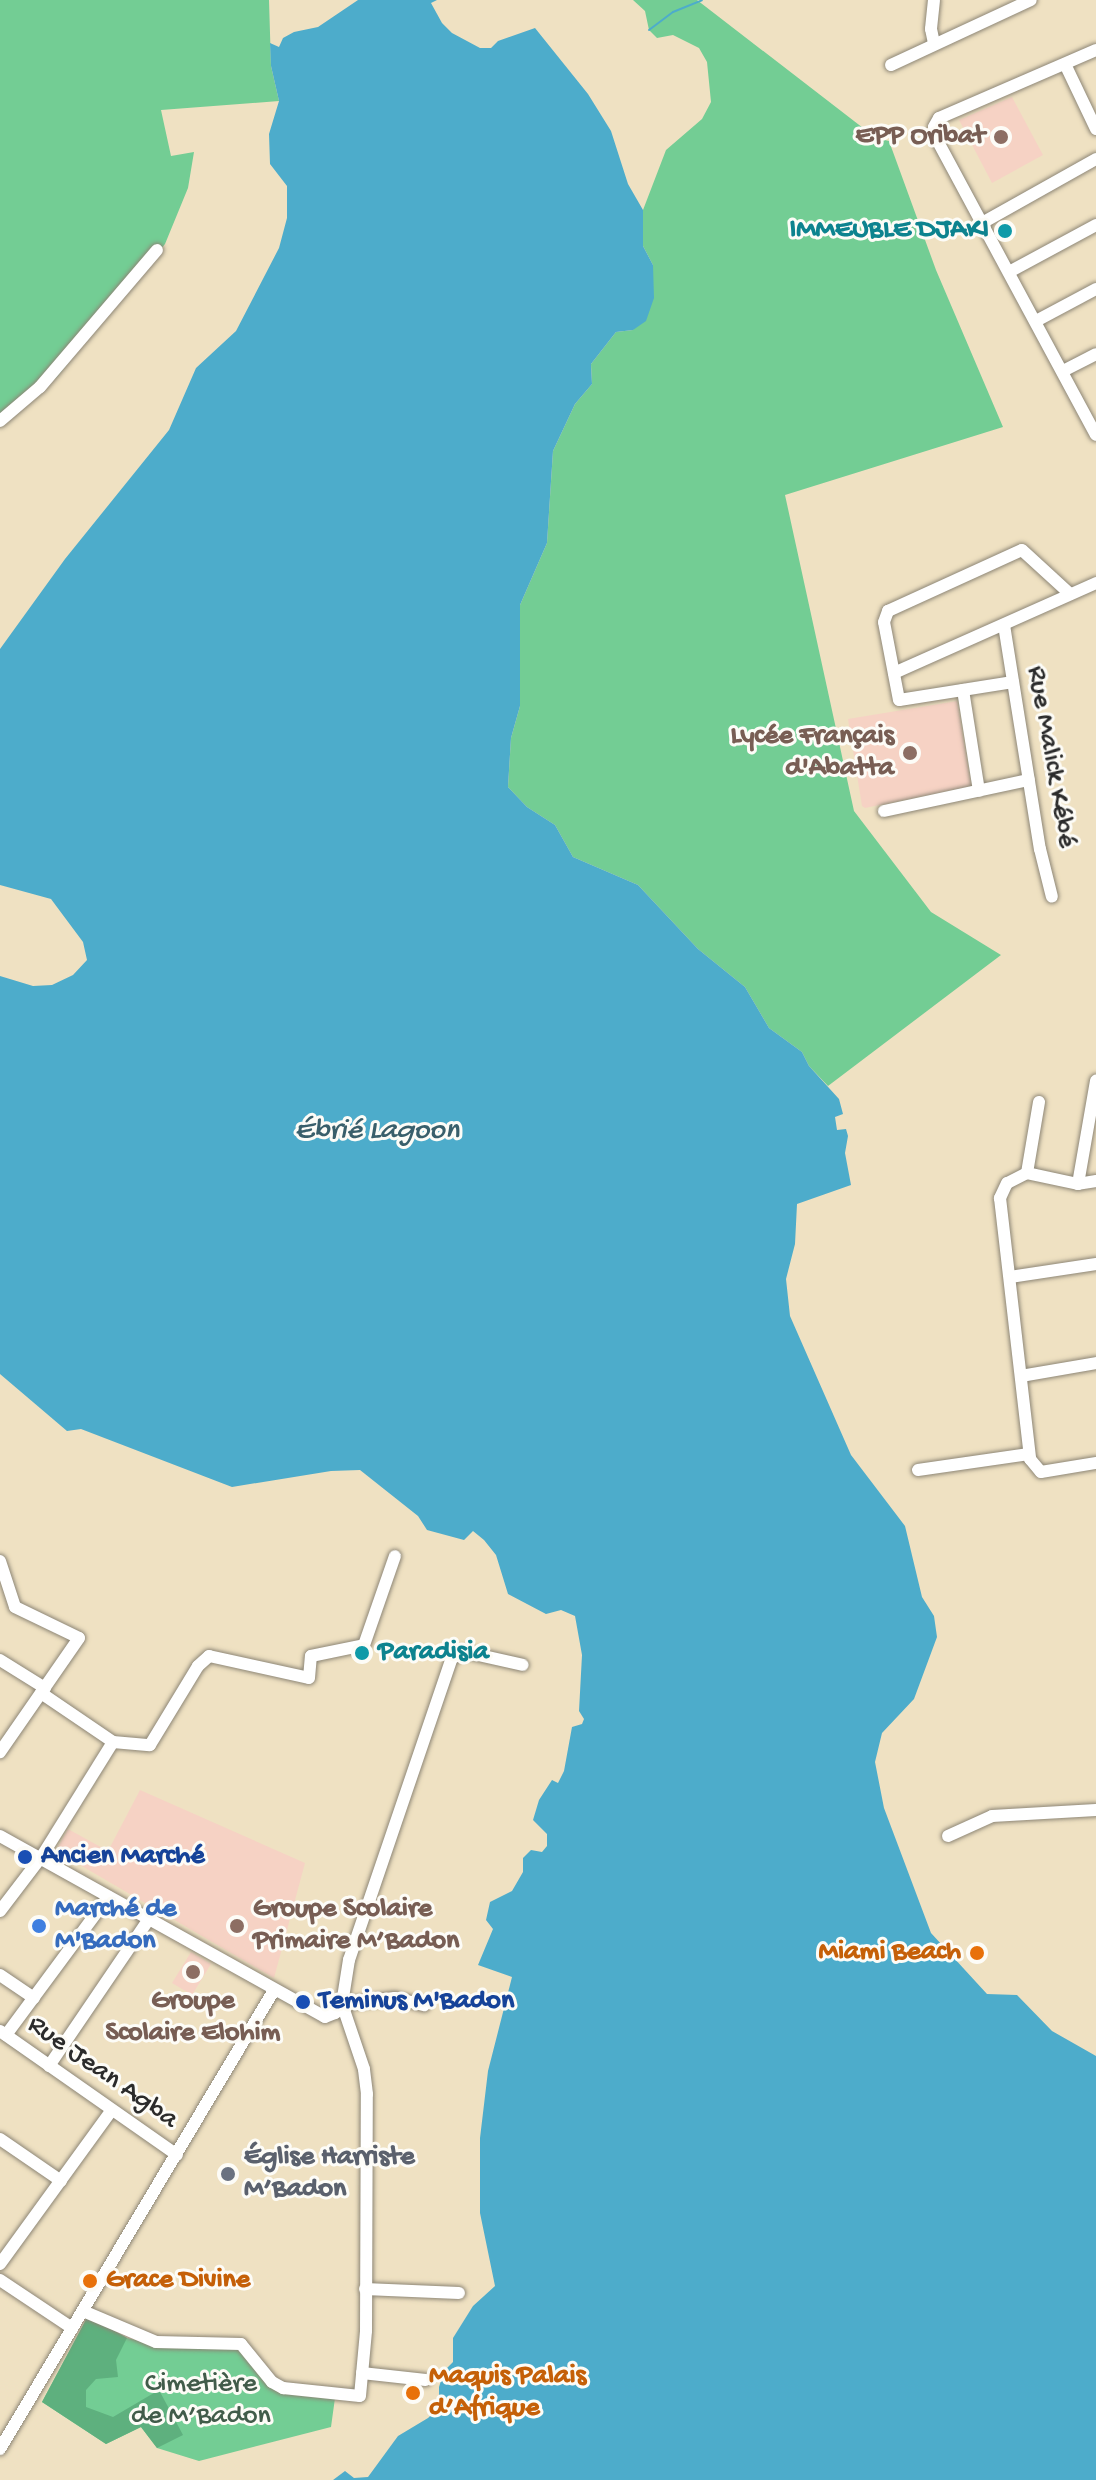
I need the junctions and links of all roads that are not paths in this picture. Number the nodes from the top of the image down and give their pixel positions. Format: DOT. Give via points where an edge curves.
graph roads {
  1 [pos="934,0"];
  2 [pos="1031,0"];
  3 [pos="934,43"];
  4 [pos="1096,50"];
  5 [pos="1065,64"];
  6 [pos="891,65"];
  7 [pos="1096,129"];
  8 [pos="1096,159"];
  9 [pos="982,223"];
  10 [pos="1096,225"];
  11 [pos="157,250"];
  12 [pos="1009,272"];
  13 [pos="1096,289"];
  14 [pos="1036,321"];
  15 [pos="1096,354"];
  16 [pos="1063,371"];
  17 [pos="0,421"];
  18 [pos="1092,421"];
  19 [pos="1096,435"];
  20 [pos="1096,583"];
  21 [pos="1070,594"];
  22 [pos="1004,625"];
  23 [pos="894,673"];
  24 [pos="1013,682"];
  25 [pos="963,690"];
  26 [pos="1029,780"];
  27 [pos="979,791"];
  28 [pos="884,811"];
  29 [pos="1052,897"];
  30 [pos="1096,1081"];
  31 [pos="1039,1102"];
  32 [pos="1091,1135"];
  33 [pos="1027,1173"];
  34 [pos="1096,1181"];
  35 [pos="1078,1184"];
  36 [pos="1096,1264"];
  37 [pos="1010,1277"];
  38 [pos="1096,1363"];
  39 [pos="1021,1376"];
  40 [pos="1029,1454"];
  41 [pos="1096,1463"];
  42 [pos="918,1470"];
  43 [pos="395,1556"];
  44 [pos="0,1561"];
  45 [pos="0,1660"];
  46 [pos="523,1665"];
  47 [pos="43,1690"];
  48 [pos="113,1742"];
  49 [pos="0,1752"];
  50 [pos="1096,1810"];
  51 [pos="0,1836"];
  52 [pos="948,1836"];
  53 [pos="42,1856"];
  54 [pos="108,1897"];
  55 [pos="0,1911"];
  56 [pos="149,1919"];
  57 [pos="0,1975"];
  58 [pos="274,1990"];
  59 [pos="34,1998"];
  60 [pos="342,2004"];
  61 [pos="424,2005"];
  62 [pos="3,2033"];
  63 [pos="49,2066"];
  64 [pos="111,2111"];
  65 [pos="0,2139"];
  66 [pos="177,2155"];
  67 [pos="61,2181"];
  68 [pos="0,2264"];
  69 [pos="0,2280"];
  70 [pos="365,2289"];
  71 [pos="459,2293"];
  72 [pos="83,2311"];
  73 [pos="72,2328"];
  74 [pos="362,2373"];
  75 [pos="426,2380"];
  76 [pos="0,2449"];
  1 -- 3 [label="street"];
  2 -- 3 [label="street"];
  3 -- 6 [label="street"];
  4 -- 5 [label="street"];
  5 -- 7 [label="street"];
  5 -- 9 [label="street" via="939,118 934,127"];
  8 -- 9 [label="street"];
  9 -- 12 [label="street"];
  10 -- 12 [label="street"];
  11 -- 17 [label="street" via="40,387"];
  12 -- 14 [label="street"];
  13 -- 14 [label="street"];
  14 -- 16 [label="street"];
  15 -- 16 [label="street"];
  16 -- 18 [label="street"];
  18 -- 19 [label="street"];
  20 -- 21 [label="street"];
  21 -- 22 [label="street"];
  21 -- 23 [label="street" via="1022,550 888,611 884,622"];
  22 -- 23 [label="street"];
  22 -- 24 [label="street, Rue Malick Kébé"];
  23 -- 25 [label="street" via="899,700"];
  24 -- 25 [label="street"];
  24 -- 26 [label="street, Rue Malick Kébé"];
  25 -- 27 [label="street"];
  26 -- 27 [label="street"];
  26 -- 29 [label="street, Rue Malick Kébé"];
  27 -- 28 [label="street"];
  30 -- 32 [label="street"];
  31 -- 33 [label="street"];
  32 -- 35 [label="street"];
  33 -- 35 [label="street"];
  33 -- 37 [label="street" via="1007,1183 1000,1198"];
  34 -- 35 [label="street"];
  36 -- 37 [label="street"];
  37 -- 39 [label="street"];
  38 -- 39 [label="street"];
  39 -- 40 [label="street"];
  40 -- 41 [label="street" via="1041,1472"];
  40 -- 42 [label="street"];
  43 -- 48 [label="street" via="364,1645 311,1656 309,1678 209,1656 150,1745"];
  44 -- 47 [label="street" via="15,1607 79,1638"];
  45 -- 47 [label="street"];
  46 -- 60 [label="street" via="465,1652 452,1658 349,1960"];
  47 -- 48 [label="street"];
  47 -- 49 [label="street"];
  48 -- 53 [label="street"];
  50 -- 52 [label="street" via="992,1816"];
  51 -- 53 [label="street"];
  53 -- 54 [label="street"];
  53 -- 55 [label="street"];
  54 -- 56 [label="street"];
  54 -- 59 [label="street"];
  56 -- 58 [label="street"];
  56 -- 63 [label="street"];
  57 -- 59 [label="street"];
  58 -- 60 [label="street" via="325,2017"];
  58 -- 66 [label="street"];
  59 -- 62 [label="street"];
  60 -- 61 [label="street" via="395,1998"];
  60 -- 70 [label="street" via="367,2094"];
  62 -- 63 [label="street, Rue Jean Agba"];
  63 -- 64 [label="street, Rue Jean Agba"];
  64 -- 66 [label="street, Rue Jean Agba"];
  64 -- 67 [label="street"];
  65 -- 67 [label="street"];
  66 -- 72 [label="street"];
  67 -- 68 [label="street"];
  69 -- 73 [label="street"];
  70 -- 71 [label="street"];
  70 -- 74 [label="street"];
  72 -- 73 [label="street"];
  72 -- 74 [label="street" via="156,2342 241,2344 272,2382 295,2391 360,2396"];
  73 -- 76 [label="street"];
  74 -- 75 [label="street"];
}
